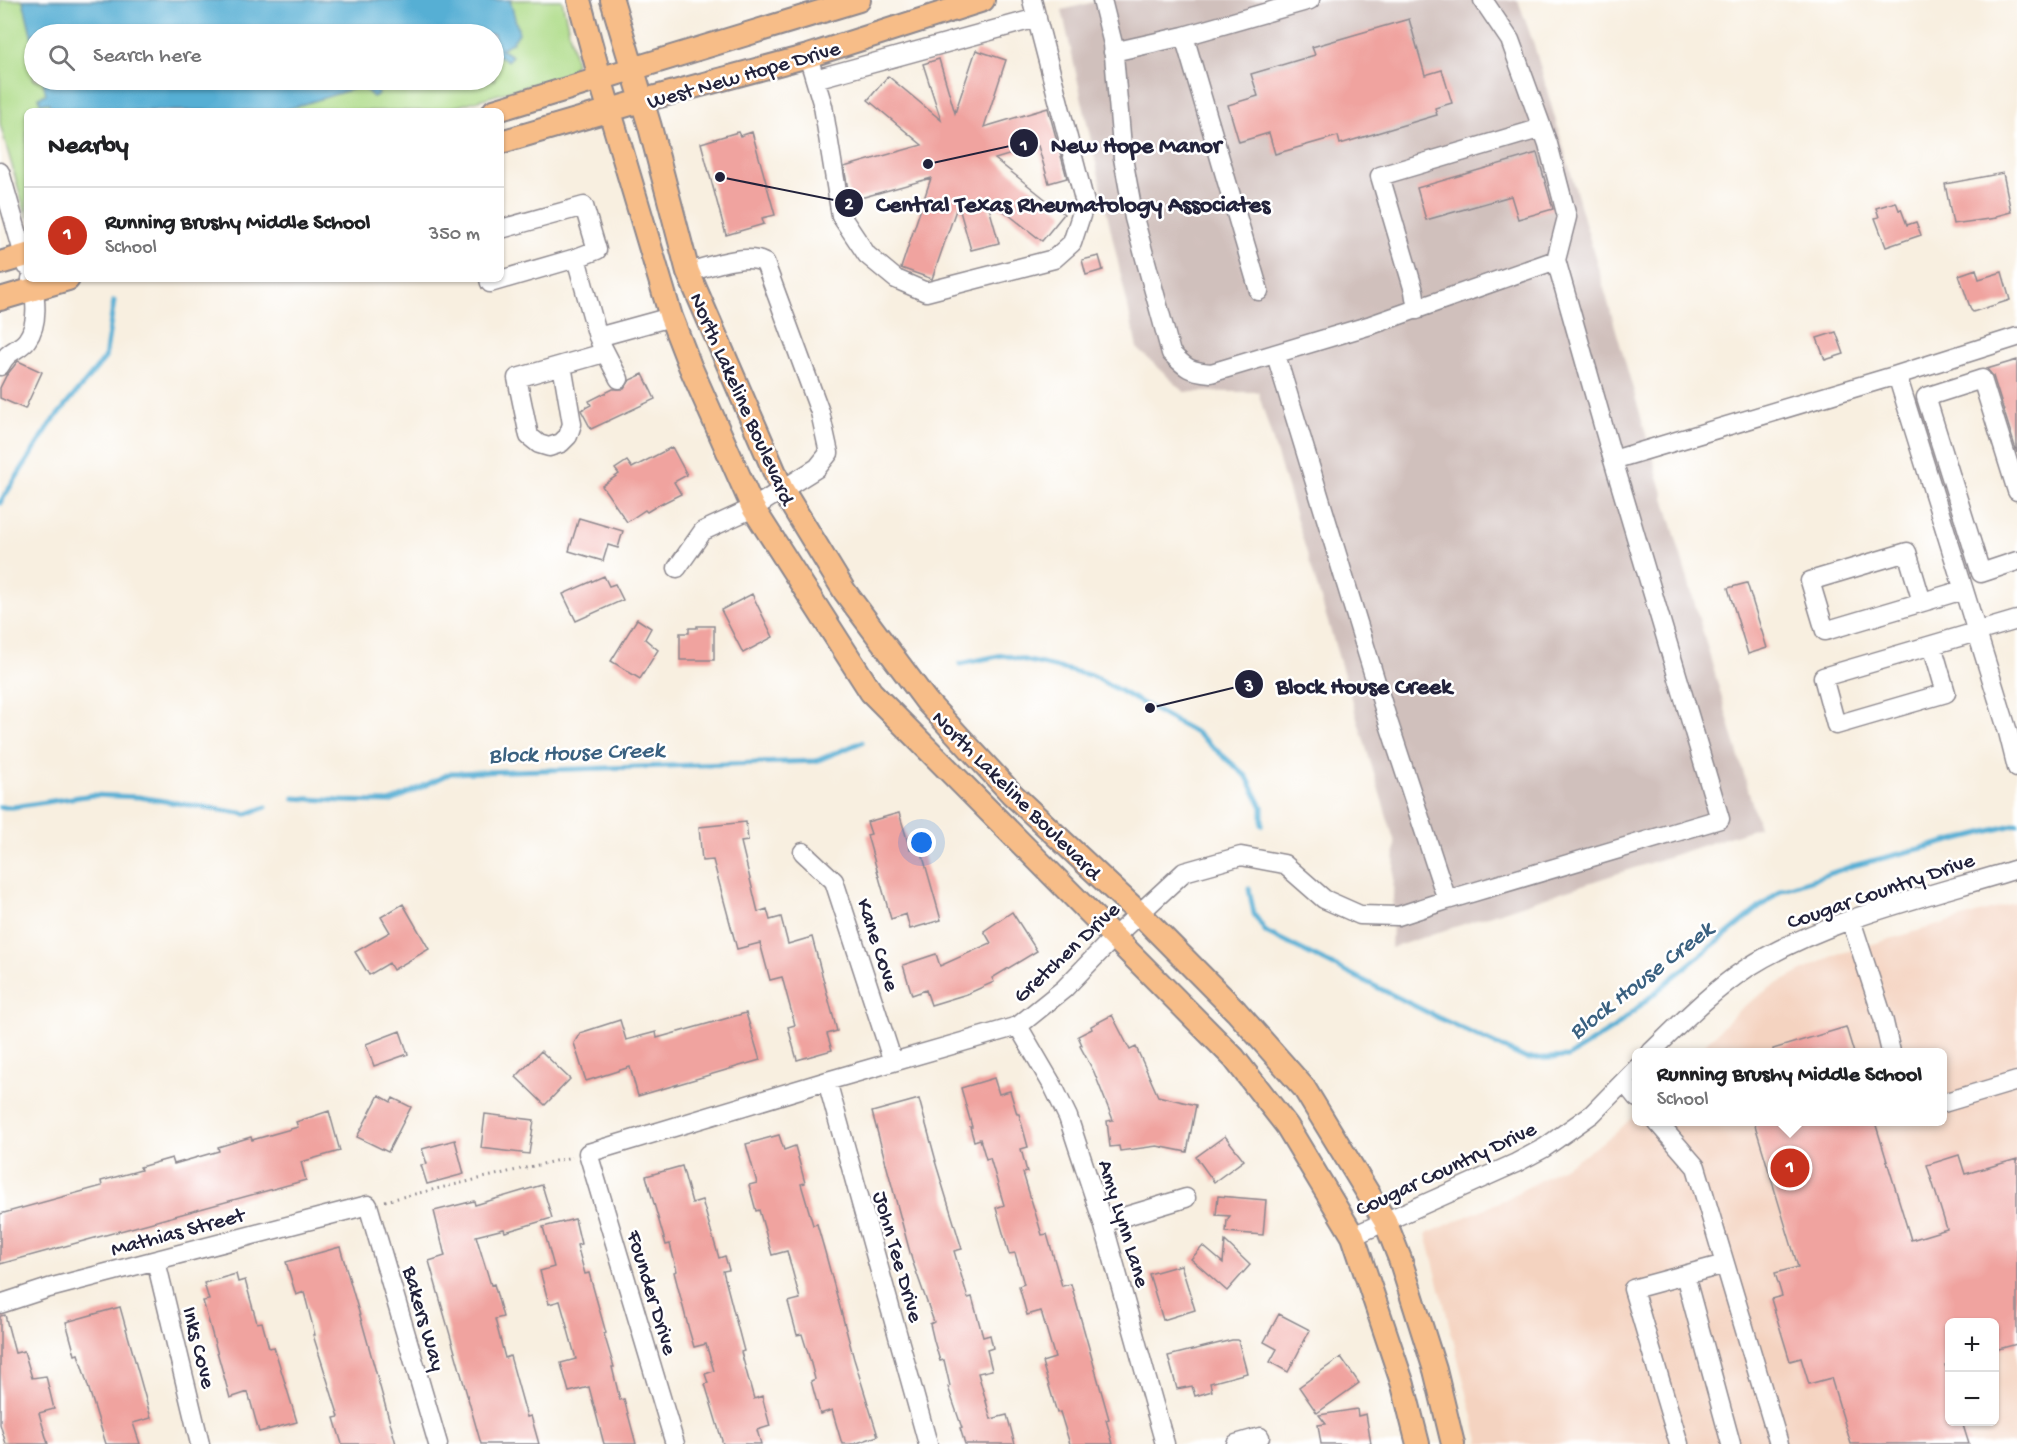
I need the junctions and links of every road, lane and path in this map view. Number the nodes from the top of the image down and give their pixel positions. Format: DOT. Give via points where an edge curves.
graph roads {
  1 [pos="579,0"];
  2 [pos="612,0"];
  3 [pos="859,0"];
  4 [pos="983,0"];
  5 [pos="1032,0"];
  6 [pos="1102,0"];
  7 [pos="1310,0"];
  8 [pos="1483,0"];
  9 [pos="1037,18"];
  10 [pos="1184,36"];
  11 [pos="1113,52"];
  12 [pos="808,56"];
  13 [pos="632,68"];
  14 [pos="600,78"];
  15 [pos="815,79"];
  16 [pos="641,101"];
  17 [pos="504,108"];
  18 [pos="610,111"];
  19 [pos="1542,128"];
  20 [pos="504,141"];
  21 [pos="0,172"];
  22 [pos="504,228"];
  23 [pos="24,252"];
  24 [pos="576,258"];
  25 [pos="24,259"];
  26 [pos="1556,260"];
  27 [pos="0,263"];
  28 [pos="688,272"];
  29 [pos="504,279"];
  30 [pos="32,284"];
  31 [pos="1259,291"];
  32 [pos="0,298"];
  33 [pos="1418,310"];
  34 [pos="671,317"];
  35 [pos="2017,337"];
  36 [pos="601,345"];
  37 [pos="1275,355"];
  38 [pos="1948,358"];
  39 [pos="562,365"];
  40 [pos="0,366"];
  41 [pos="1897,375"];
  42 [pos="619,379"];
  43 [pos="1957,387"];
  44 [pos="1613,460"];
  45 [pos="782,489"];
  46 [pos="2017,491"];
  47 [pos="753,508"];
  48 [pos="2017,561"];
  49 [pos="677,568"];
  50 [pos="1963,590"];
  51 [pos="1922,602"];
  52 [pos="2017,620"];
  53 [pos="1976,633"];
  54 [pos="1932,645"];
  55 [pos="2013,731"];
  56 [pos="2016,759"];
  57 [pos="803,852"];
  58 [pos="2017,869"];
  59 [pos="1447,900"];
  60 [pos="1140,914"];
  61 [pos="1851,920"];
  62 [pos="1113,938"];
  63 [pos="1018,1026"];
  64 [pos="1656,1048"];
  65 [pos="1890,1048"];
  66 [pos="894,1062"];
  67 [pos="1632,1073"];
  68 [pos="827,1081"];
  69 [pos="2017,1081"];
  70 [pos="1624,1082"];
  71 [pos="1632,1092"];
  72 [pos="1947,1102"];
  73 [pos="1660,1126"];
  74 [pos="588,1153"];
  75 [pos="1186,1198"];
  76 [pos="368,1205"];
  77 [pos="1385,1221"];
  78 [pos="1103,1223"];
  79 [pos="1353,1236"];
  80 [pos="156,1260"];
  81 [pos="1725,1264"];
  82 [pos="1685,1275"];
  83 [pos="0,1304"];
  84 [pos="1260,1437"];
  85 [pos="200,1444"];
  86 [pos="438,1444"];
  87 [pos="675,1444"];
  88 [pos="928,1444"];
  89 [pos="1165,1444"];
  90 [pos="1236,1444"];
  91 [pos="1418,1444"];
  92 [pos="1453,1444"];
  93 [pos="1679,1444"];
  94 [pos="1731,1444"];
  95 [pos="1779,1444"];
  1 -- 14 [label="main road, North Lakeline Boulevard"];
  2 -- 13 [label="main road, North Lakeline Boulevard"];
  3 -- 13 [label="main road, West New Hope Drive"];
  4 -- 12 [label="main road, West New Hope Drive"];
  5 -- 9 [label="street"];
  6 -- 11 [label="street"];
  7 -- 10 [label="street"];
  8 -- 19 [label="street" via="1510,40"];
  9 -- 15 [label="street"];
  9 -- 15 [label="street" via="1085,203 1072,243 1054,259 927,292 896,279 867,255 841,216"];
  10 -- 11 [label="street"];
  10 -- 31 [label="street"];
  11 -- 37 [label="street" via="1123,158 1134,218 1171,353 1191,371 1211,373"];
  12 -- 15 [label="street"];
  12 -- 16 [label="main road, West New Hope Drive"];
  13 -- 14 [label="main road, West New Hope Drive"];
  13 -- 16 [label="main road, North Lakeline Boulevard"];
  14 -- 17 [label="main road, West New Hope Drive"];
  14 -- 18 [label="main road, North Lakeline Boulevard"];
  16 -- 18 [label="main road, West New Hope Drive"];
  16 -- 28 [label="main road, North Lakeline Boulevard"];
  18 -- 20 [label="main road, West New Hope Drive"];
  18 -- 34 [label="main road, North Lakeline Boulevard"];
  19 -- 26 [label="street" via="1567,217"];
  19 -- 33 [label="street" via="1380,176"];
  21 -- 23 [label="street"];
  22 -- 24 [label="street" via="584,206 597,250"];
  24 -- 29 [label="street"];
  24 -- 36 [label="street"];
  25 -- 27 [label="main road"];
  26 -- 33 [label="street"];
  26 -- 44 [label="street"];
  28 -- 45 [label="main road, North Lakeline Boulevard"];
  28 -- 45 [label="street" via="740,259 759,259 765,263 820,411 829,453 817,468"];
  30 -- 32 [label="main road"];
  30 -- 40 [label="street" via="35,323 27,341 11,351"];
  33 -- 37 [label="street"];
  34 -- 36 [label="street"];
  34 -- 47 [label="main road, North Lakeline Boulevard"];
  35 -- 38 [label="street"];
  36 -- 39 [label="street"];
  36 -- 42 [label="street"];
  37 -- 59 [label="street"];
  38 -- 41 [label="street"];
  38 -- 43 [label="street"];
  39 -- 39 [label="street" via="517,378 529,436 549,447 561,443 572,424"];
  41 -- 44 [label="street"];
  41 -- 50 [label="street"];
  43 -- 46 [label="street" via="1982,379"];
  43 -- 48 [label="street" via="1926,397 1981,573"];
  44 -- 59 [label="street, Gretchen Drive" via="1720,819"];
  45 -- 47 [label="street"];
  45 -- 60 [label="main road, North Lakeline Boulevard" via="845,592 927,702 1012,794"];
  47 -- 49 [label="street" via="703,531"];
  47 -- 62 [label="main road, North Lakeline Boulevard" via="871,692"];
  50 -- 51 [label="street"];
  50 -- 53 [label="street"];
  51 -- 51 [label="street" via="1825,631 1810,581 1906,552"];
  52 -- 53 [label="street"];
  53 -- 54 [label="street"];
  53 -- 55 [label="street"];
  54 -- 54 [label="street" via="1822,677 1836,725 1946,693"];
  55 -- 56 [label="street"];
  57 -- 66 [label="street, Kane Cove" via="834,881"];
  58 -- 61 [label="street, Cougar Country Drive"];
  59 -- 60 [label="street, Gretchen Drive" via="1398,916 1360,915 1324,899 1284,864 1241,856 1184,872"];
  60 -- 62 [label="street, Gretchen Drive"];
  60 -- 77 [label="main road, North Lakeline Boulevard" via="1236,1011 1304,1088"];
  61 -- 64 [label="street, Cougar Country Drive" via="1783,947 1746,969"];
  61 -- 65 [label="street"];
  62 -- 63 [label="street, Gretchen Drive" via="1064,988"];
  62 -- 79 [label="main road, North Lakeline Boulevard" via="1234,1058 1287,1126"];
  63 -- 66 [label="street, Gretchen Drive"];
  63 -- 78 [label="street, Amy Lynn Lane" via="1068,1116"];
  66 -- 68 [label="street, Gretchen Drive"];
  67 -- 70 [label="street, Cougar Country Drive"];
  68 -- 74 [label="street, Gretchen Drive"];
  68 -- 88 [label="street, John Tee Drive"];
  69 -- 72 [label="street"];
  70 -- 71 [label="street"];
  70 -- 77 [label="street, Cougar Country Drive" via="1592,1114 1544,1148"];
  73 -- 81 [label="street" via="1695,1167"];
  74 -- 76 [label="path"];
  74 -- 87 [label="street, Founder Drive"];
  75 -- 78 [label="street"];
  76 -- 80 [label="street, Mathias Street"];
  76 -- 86 [label="street, Bakers Way"];
  77 -- 79 [label="street, Cougar Country Drive"];
  77 -- 92 [label="main road, North Lakeline Boulevard" via="1435,1370"];
  78 -- 89 [label="street, Amy Lynn Lane"];
  79 -- 91 [label="main road, North Lakeline Boulevard" via="1403,1385"];
  80 -- 83 [label="street, Mathias Street"];
  80 -- 85 [label="street, Inks Cove"];
  81 -- 82 [label="street"];
  81 -- 95 [label="street"];
  82 -- 93 [label="street" via="1634,1289"];
  82 -- 94 [label="street"];
  84 -- 90 [label="street"];
}
